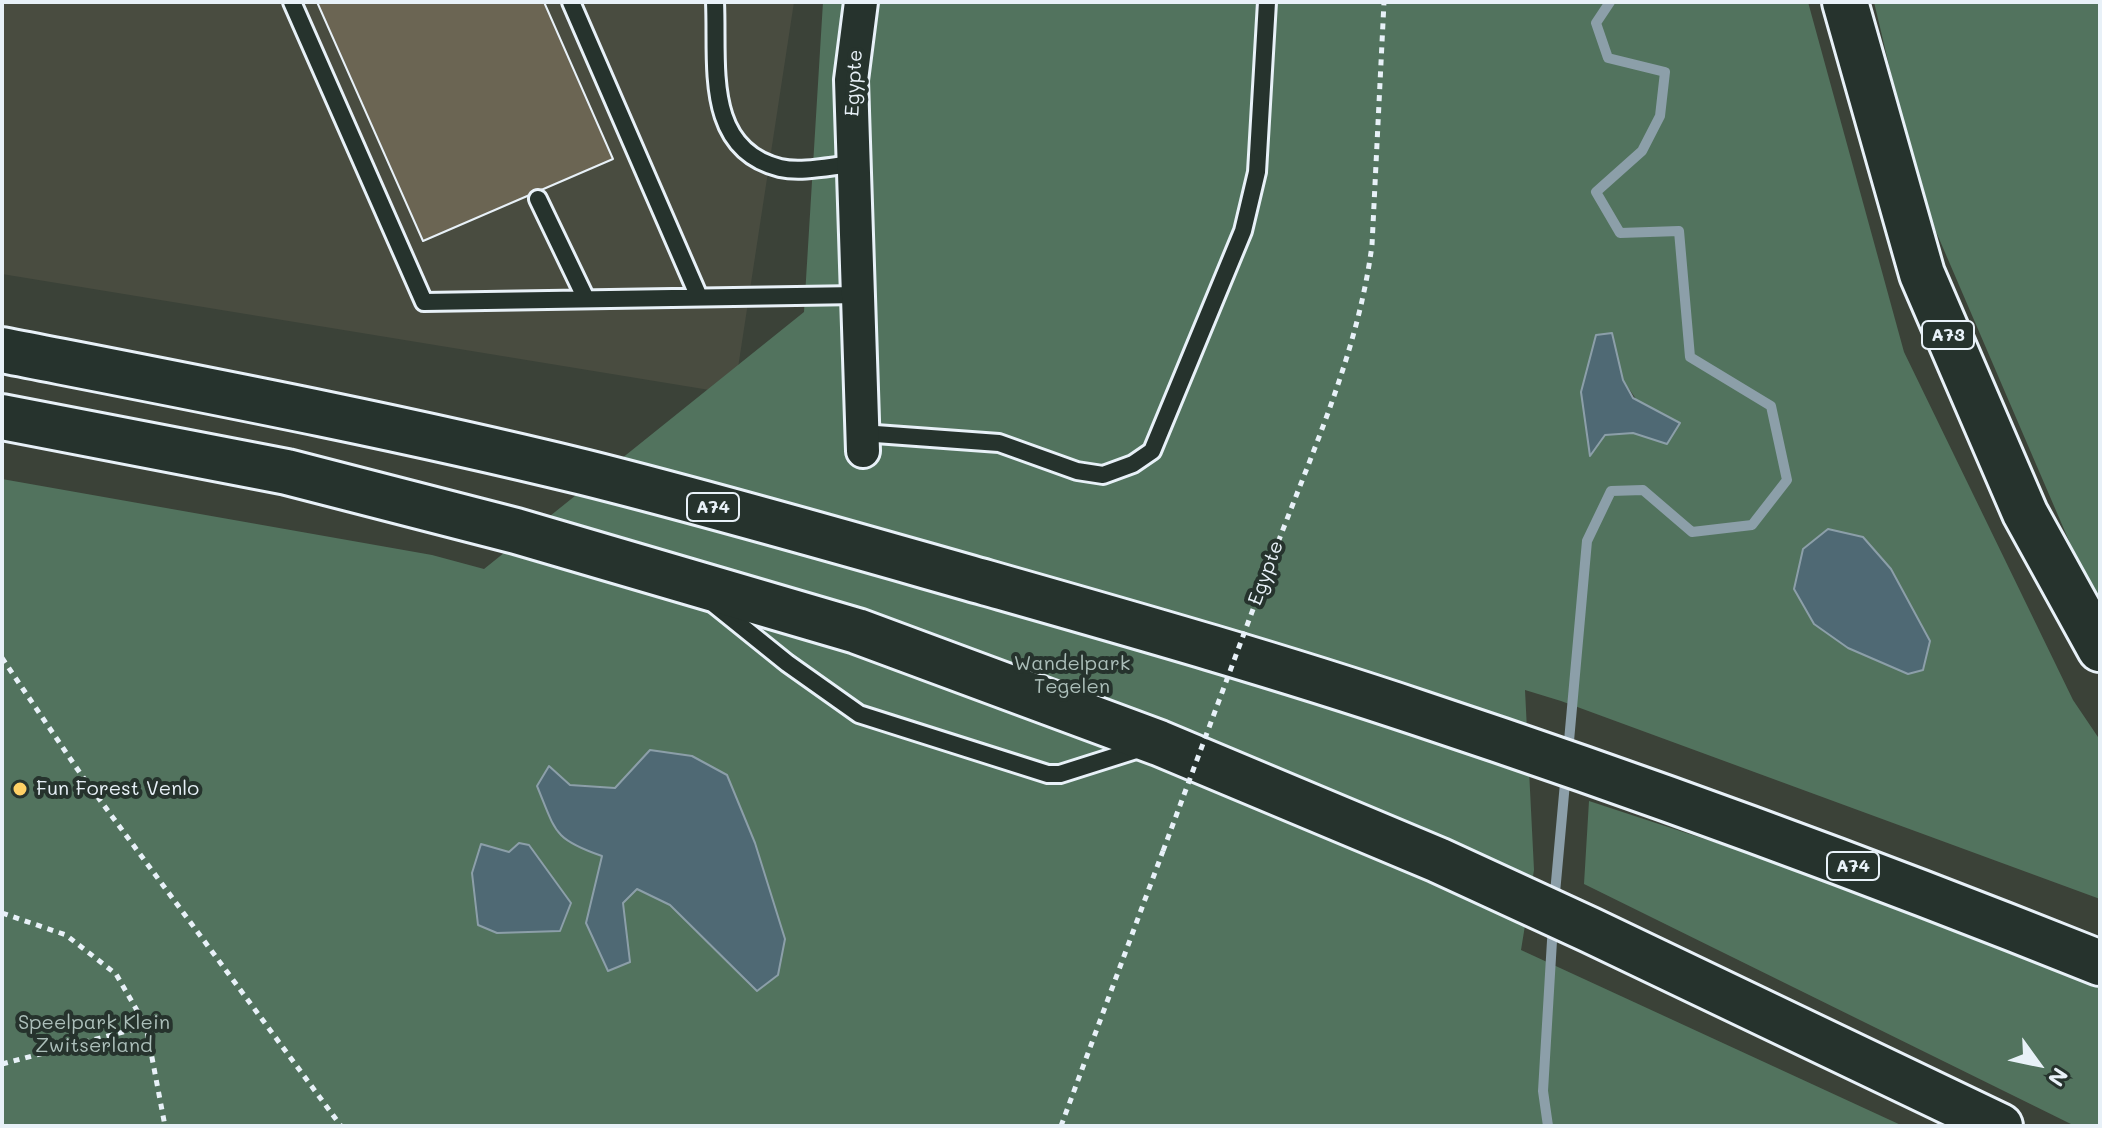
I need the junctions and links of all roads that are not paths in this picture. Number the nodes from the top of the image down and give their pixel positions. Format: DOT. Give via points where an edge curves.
graph roads {
  1 [pos="292,2"];
  2 [pos="571,2"];
  3 [pos="715,2"];
  4 [pos="861,2"];
  5 [pos="1267,2"];
  6 [pos="1845,2"];
  7 [pos="854,164"];
  8 [pos="538,199"];
  9 [pos="858,295"];
  10 [pos="699,297"];
  11 [pos="586,299"];
  12 [pos="2,350"];
  13 [pos="2,417"];
  14 [pos="862,442"];
  15 [pos="683,579"];
  16 [pos="2100,649"];
  17 [pos="1159,743"];
  18 [pos="2100,963"];
  19 [pos="2000,1126"];
  1 -- 11 [label="lane" via="424,302"];
  2 -- 10 [label="lane"];
  3 -- 7 [label="lane" via="720,108 732,138 754,158 783,168"];
  4 -- 7 [label="street, Egypte" via="851,80"];
  5 -- 14 [label="lane" via="1257,172 1243,231 1152,451 1103,475 999,443"];
  6 -- 16 [label="highway, A73" via="1922,274 2025,513"];
  7 -- 9 [label="street, Egypte"];
  8 -- 11 [label="lane"];
  9 -- 10 [label="lane"];
  9 -- 14 [label="street, Egypte"];
  10 -- 11 [label="lane"];
  12 -- 18 [label="highway, A74" via="583,472 1069,606 1413,711 1603,776"];
  13 -- 15 [label="highway" via="287,472"];
  15 -- 17 [label="highway" via="857,631"];
  15 -- 17 [label="lane" via="859,714 1048,774"];
  17 -- 19 [label="highway" via="1438,860"];
}
